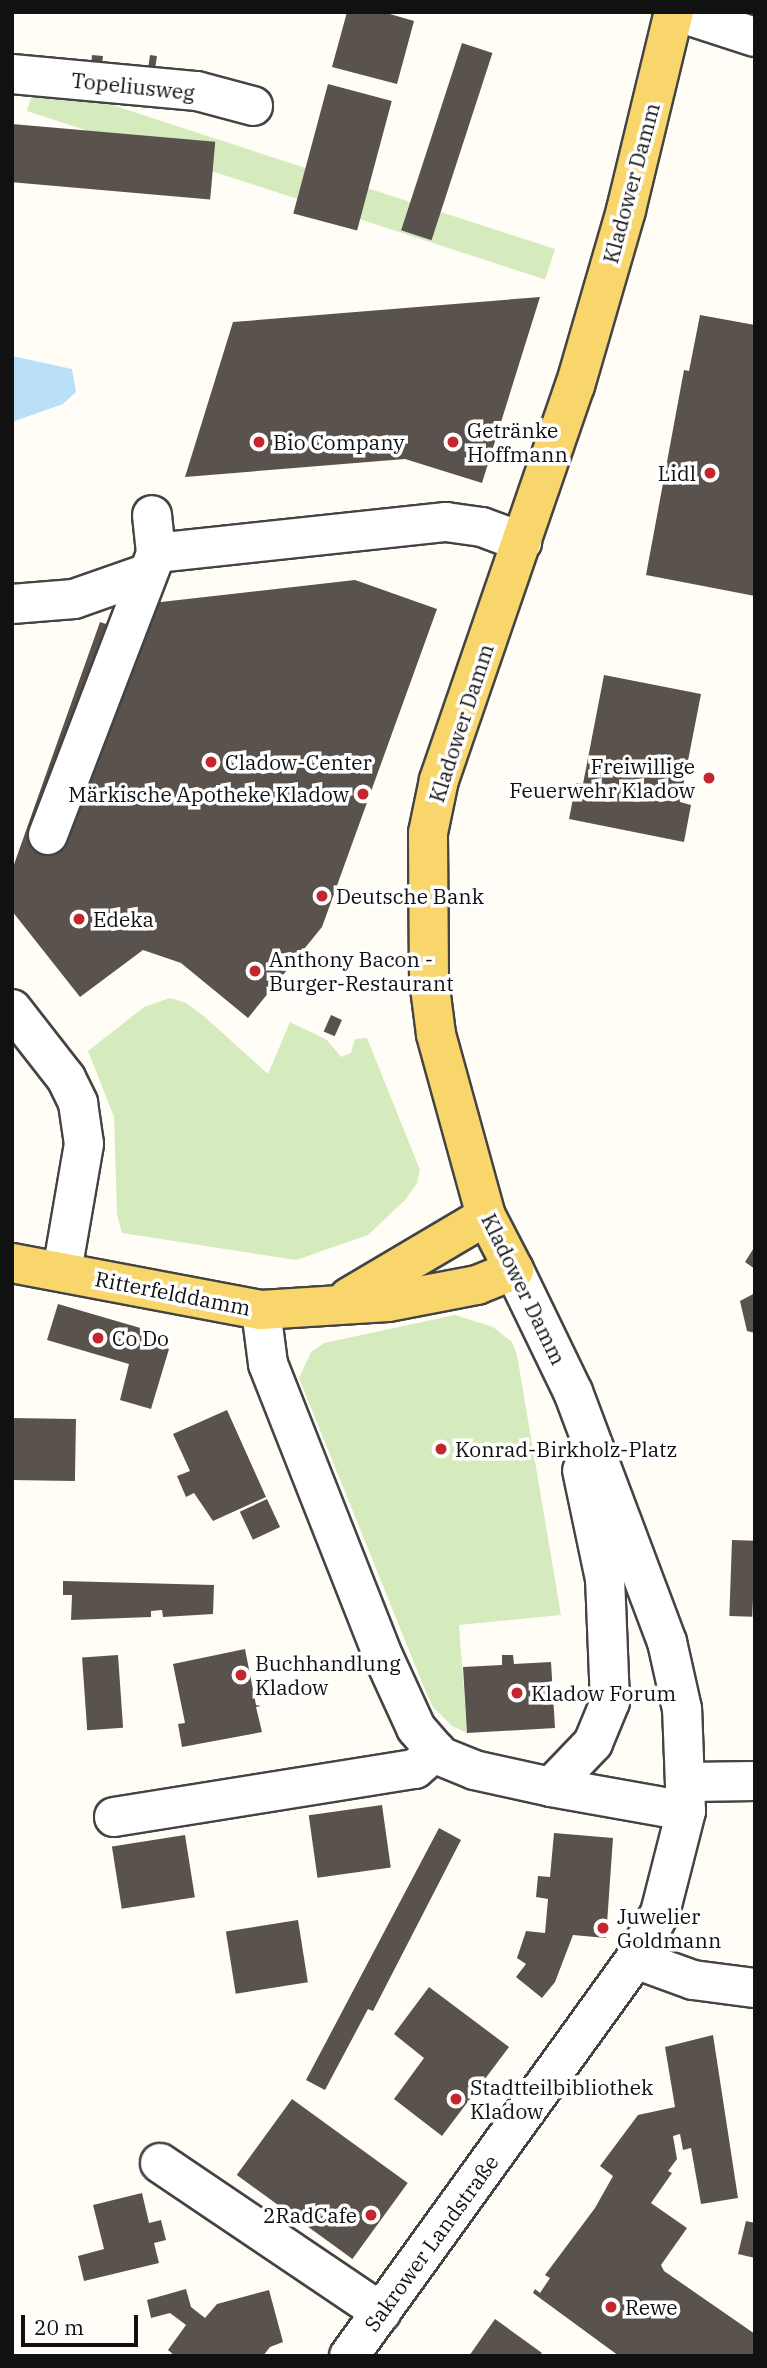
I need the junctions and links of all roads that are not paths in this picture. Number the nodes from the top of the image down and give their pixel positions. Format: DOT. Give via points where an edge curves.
graph roads {
  1 [pos="676,12"];
  2 [pos="755,37"];
  3 [pos="12,74"];
  4 [pos="253,106"];
  5 [pos="152,515"];
  6 [pos="522,542"];
  7 [pos="152,563"];
  8 [pos="12,604"];
  9 [pos="48,835"];
  10 [pos="12,1009"];
  11 [pos="486,1216"];
  12 [pos="12,1264"];
  13 [pos="514,1270"];
  14 [pos="62,1271"];
  15 [pos="334,1304"];
  16 [pos="261,1310"];
  17 [pos="573,1392"];
  18 [pos="436,1751"];
  19 [pos="755,1781"];
  20 [pos="551,1787"];
  21 [pos="687,1796"];
  22 [pos="114,1816"];
  23 [pos="635,1959"];
  24 [pos="755,1988"];
  25 [pos="160,2163"];
  26 [pos="381,2312"];
  27 [pos="349,2356"];
  1 -- 2 [label="street"];
  1 -- 6 [label="main road, Kladower Damm" via="590,336"];
  3 -- 4 [label="street, Topeliusweg" via="197,91"];
  5 -- 7 [label="street"];
  6 -- 7 [label="street" via="482,527 446,522"];
  6 -- 11 [label="main road, Kladower Damm" via="439,780 428,833 429,979 436,1034"];
  7 -- 8 [label="street" via="74,599"];
  7 -- 9 [label="street"];
  10 -- 14 [label="street" via="66,1078 78,1103 84,1144"];
  11 -- 13 [label="main road, Kladower Damm"];
  11 -- 15 [label="main road, Ritterfelddamm" via="374,1285"];
  12 -- 14 [label="main road, Ritterfelddamm"];
  13 -- 15 [label="main road, Ritterfelddamm" via="477,1285 432,1294"];
  13 -- 17 [label="street, Kladower Damm"];
  14 -- 16 [label="main road, Ritterfelddamm"];
  15 -- 16 [label="main road, Ritterfelddamm"];
  16 -- 18 [label="street" via="268,1364 384,1658 416,1728"];
  17 -- 20 [label="street" via="574,1434 605,1579 610,1702 593,1743"];
  17 -- 21 [label="street, Kladower Damm" via="667,1642 682,1709"];
  18 -- 20 [label="street" via="474,1770"];
  18 -- 22 [label="street" via="415,1769"];
  19 -- 21 [label="street"];
  20 -- 21 [label="street"];
  21 -- 23 [label="street, Kladower Damm" via="660,1913"];
  23 -- 24 [label="street" via="693,1980"];
  23 -- 26 [label="street, Sakrower Landstraße"];
  25 -- 26 [label="street"];
  26 -- 27 [label="street, Sakrower Landstraße"];
}
